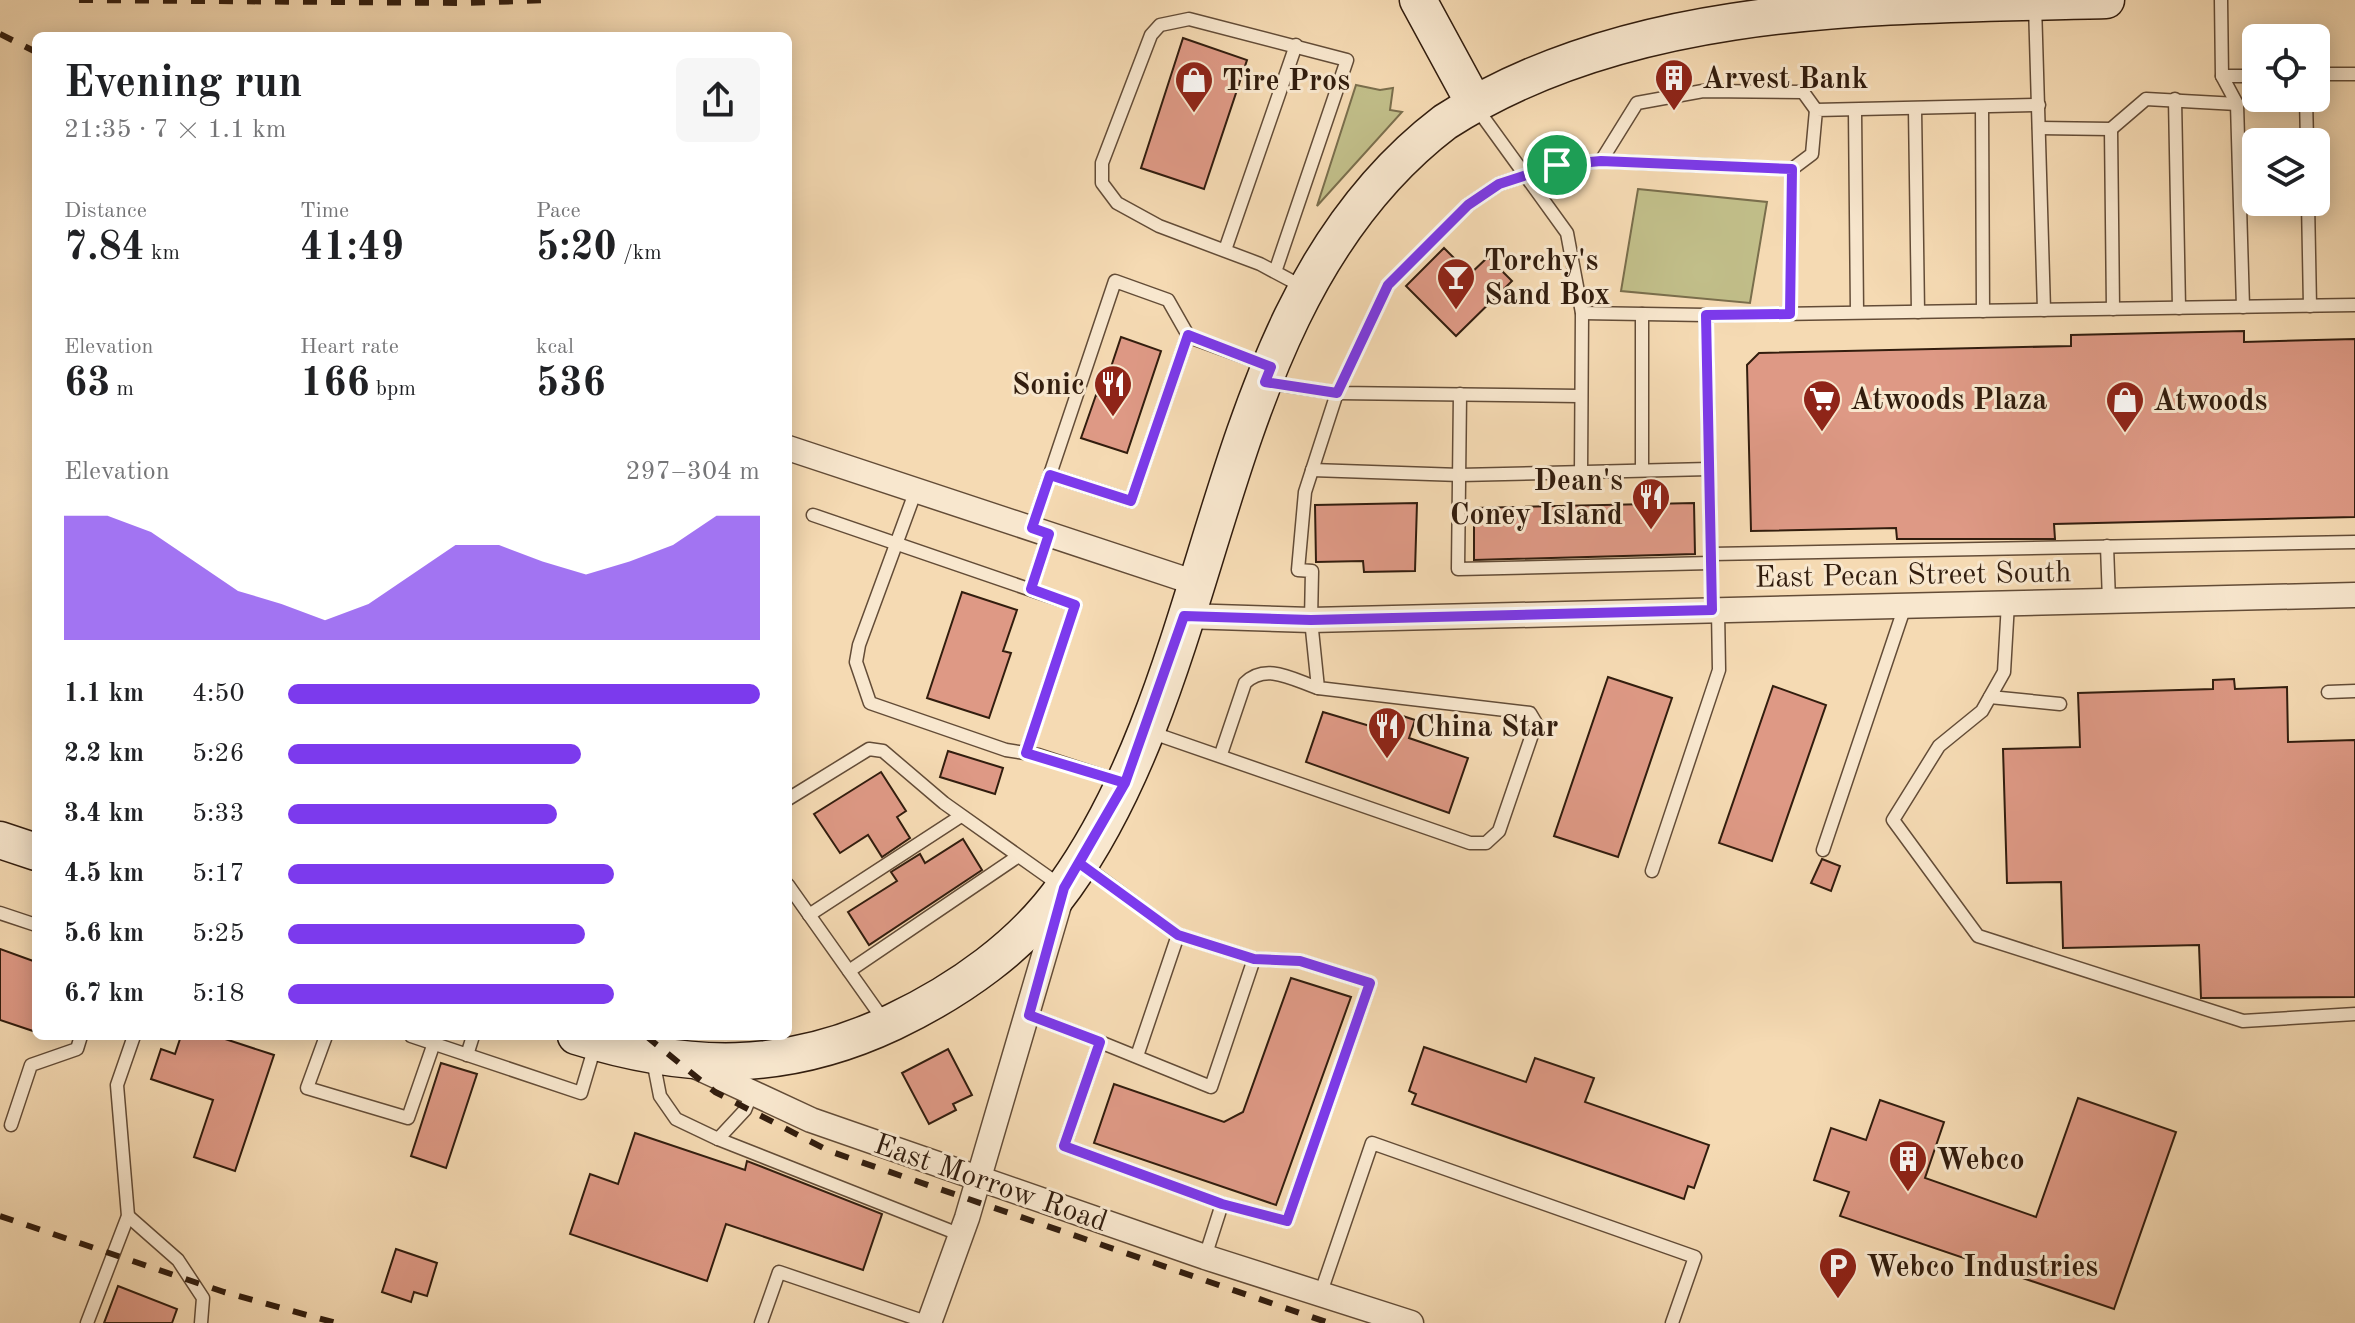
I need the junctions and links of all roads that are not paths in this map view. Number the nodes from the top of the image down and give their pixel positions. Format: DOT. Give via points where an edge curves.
graph roads {
  1 [pos="1418,0"];
  2 [pos="2106,0"];
  3 [pos="2221,0"];
  4 [pos="2035,2"];
  5 [pos="1850,3"];
  6 [pos="1296,45"];
  7 [pos="2330,74"];
  8 [pos="2355,74"];
  9 [pos="2222,76"];
  10 [pos="2242,76"];
  11 [pos="2175,99"];
  12 [pos="1474,103"];
  13 [pos="2237,104"];
  14 [pos="2039,105"];
  15 [pos="1982,107"];
  16 [pos="1915,109"];
  17 [pos="1816,110"];
  18 [pos="1855,111"];
  19 [pos="2039,128"];
  20 [pos="2111,129"];
  21 [pos="1601,161"];
  22 [pos="1792,169"];
  23 [pos="1525,174"];
  24 [pos="2308,216"];
  25 [pos="1225,250"];
  26 [pos="1275,272"];
  27 [pos="1308,290"];
  28 [pos="2355,305"];
  29 [pos="2310,306"];
  30 [pos="2243,307"];
  31 [pos="2179,308"];
  32 [pos="2113,309"];
  33 [pos="2044,310"];
  34 [pos="1983,311"];
  35 [pos="1857,312"];
  36 [pos="1918,312"];
  37 [pos="1582,313"];
  38 [pos="1642,314"];
  39 [pos="1790,314"];
  40 [pos="1706,315"];
  41 [pos="1188,335"];
  42 [pos="1268,374"];
  43 [pos="1337,393"];
  44 [pos="1460,394"];
  45 [pos="1579,396"];
  46 [pos="792,449"];
  47 [pos="1642,469"];
  48 [pos="1709,469"];
  49 [pos="1312,470"];
  50 [pos="1581,472"];
  51 [pos="1050,475"];
  52 [pos="1460,475"];
  53 [pos="916,490"];
  54 [pos="813,515"];
  55 [pos="1040,531"];
  56 [pos="2355,542"];
  57 [pos="896,544"];
  58 [pos="2107,546"];
  59 [pos="1711,558"];
  60 [pos="1031,589"];
  61 [pos="2355,595"];
  62 [pos="1190,600"];
  63 [pos="2109,601"];
  64 [pos="2008,603"];
  65 [pos="1905,606"];
  66 [pos="1715,610"];
  67 [pos="1311,620"];
  68 [pos="1318,688"];
  69 [pos="2355,691"];
  70 [pos="2328,692"];
  71 [pos="1990,697"];
  72 [pos="2060,704"];
  73 [pos="1146,730"];
  74 [pos="1026,753"];
  75 [pos="1221,754"];
  76 [pos="1125,783"];
  77 [pos="792,797"];
  78 [pos="961,816"];
  79 [pos="1823,850"];
  80 [pos="1017,857"];
  81 [pos="1652,871"];
  82 [pos="1072,875"];
  83 [pos="792,891"];
  84 [pos="0,913"];
  85 [pos="809,915"];
  86 [pos="32,924"];
  87 [pos="1178,935"];
  88 [pos="1254,959"];
  89 [pos="849,971"];
  90 [pos="2355,1014"];
  91 [pos="1029,1015"];
  92 [pos="887,1025"];
  93 [pos="80,1040"];
  94 [pos="133,1040"];
  95 [pos="325,1040"];
  96 [pos="424,1040"];
  97 [pos="472,1040"];
  98 [pos="586,1040"];
  99 [pos="590,1040"];
  100 [pos="1100,1042"];
  101 [pos="434,1043"];
  102 [pos="467,1055"];
  103 [pos="1137,1056"];
  104 [pos="668,1059"];
  105 [pos="752,1093"];
  106 [pos="11,1125"];
  107 [pos="718,1139"];
  108 [pos="978,1177"];
  109 [pos="1222,1204"];
  110 [pos="128,1216"];
  111 [pos="961,1235"];
  112 [pos="1205,1257"];
  113 [pos="1320,1295"];
  114 [pos="87,1323"];
  115 [pos="201,1323"];
  116 [pos="761,1323"];
  117 [pos="929,1323"];
  118 [pos="1411,1323"];
  119 [pos="1672,1323"];
  1 -- 12 [label="main road"];
  2 -- 4 [label="main road"];
  3 -- 9 [label="lane"];
  4 -- 5 [label="main road"];
  4 -- 14 [label="lane"];
  5 -- 12 [label="main road" via="1718,14 1623,33 1547,61"];
  6 -- 25 [label="lane"];
  6 -- 25 [label="lane" via="1189,19 1160,25 1151,35 1102,163 1102,183 1117,203 1159,226"];
  6 -- 26 [label="lane" via="1347,60"];
  7 -- 8 [label="lane"];
  9 -- 10 [label="lane"];
  9 -- 13 [label="lane"];
  11 -- 13 [label="lane"];
  11 -- 20 [label="lane" via="2146,99"];
  11 -- 31 [label="lane"];
  12 -- 23 [label="lane"];
  12 -- 27 [label="main road" via="1432,133 1381,183 1355,213"];
  13 -- 30 [label="lane"];
  14 -- 15 [label="lane"];
  14 -- 19 [label="lane"];
  15 -- 16 [label="lane"];
  15 -- 34 [label="lane"];
  16 -- 18 [label="lane"];
  16 -- 36 [label="lane"];
  17 -- 18 [label="lane"];
  17 -- 21 [label="lane" via="1803,92 1703,91 1637,103"];
  17 -- 22 [label="lane" via="1812,154"];
  18 -- 35 [label="lane"];
  19 -- 20 [label="lane"];
  19 -- 33 [label="lane"];
  20 -- 32 [label="lane"];
  21 -- 22 [label="lane"];
  21 -- 23 [label="lane"];
  22 -- 39 [label="lane"];
  23 -- 37 [label="lane" via="1567,233"];
  23 -- 43 [label="lane" via="1468,205 1388,285"];
  24 -- 29 [label="lane"];
  25 -- 26 [label="lane"];
  26 -- 27 [label="lane"];
  27 -- 42 [label="main road"];
  28 -- 29 [label="lane"];
  29 -- 30 [label="lane"];
  30 -- 31 [label="lane"];
  31 -- 32 [label="lane"];
  32 -- 33 [label="lane"];
  33 -- 34 [label="lane"];
  34 -- 36 [label="lane"];
  35 -- 36 [label="lane"];
  35 -- 39 [label="lane"];
  37 -- 38 [label="lane"];
  37 -- 45 [label="lane"];
  38 -- 40 [label="lane"];
  38 -- 47 [label="lane"];
  39 -- 40 [label="lane"];
  40 -- 48 [label="lane"];
  41 -- 42 [label="lane"];
  41 -- 51 [label="lane" via="1131,501"];
  41 -- 51 [label="lane" via="1168,300 1115,281"];
  42 -- 43 [label="lane"];
  42 -- 62 [label="main road"];
  43 -- 44 [label="lane"];
  43 -- 49 [label="lane"];
  44 -- 45 [label="lane"];
  44 -- 52 [label="lane"];
  45 -- 50 [label="lane"];
  46 -- 53 [label="street, East Pecan Street South"];
  47 -- 48 [label="lane"];
  47 -- 50 [label="lane"];
  48 -- 59 [label="lane"];
  49 -- 52 [label="lane"];
  49 -- 67 [label="lane" via="1298,570 1312,571"];
  50 -- 52 [label="lane"];
  51 -- 55 [label="lane"];
  52 -- 59 [label="lane" via="1458,569"];
  53 -- 55 [label="street, East Pecan Street South"];
  53 -- 57 [label="lane"];
  54 -- 57 [label="lane"];
  55 -- 60 [label="lane"];
  55 -- 62 [label="street, East Pecan Street South"];
  56 -- 58 [label="lane"];
  57 -- 60 [label="lane"];
  57 -- 74 [label="lane" via="856,662 870,703"];
  58 -- 59 [label="lane"];
  58 -- 63 [label="lane"];
  59 -- 66 [label="lane"];
  60 -- 74 [label="lane" via="1075,605"];
  61 -- 63 [label="street, East Pecan Street South"];
  62 -- 67 [label="street, East Pecan Street South"];
  62 -- 73 [label="main road"];
  63 -- 64 [label="street, East Pecan Street South"];
  64 -- 65 [label="street, East Pecan Street South"];
  64 -- 71 [label="lane" via="2004,672"];
  65 -- 66 [label="street, East Pecan Street South"];
  65 -- 79 [label="lane"];
  66 -- 67 [label="street, East Pecan Street South"];
  66 -- 81 [label="lane" via="1719,670"];
  67 -- 68 [label="lane"];
  68 -- 75 [label="lane" via="1264,671 1253,675 1245,683"];
  68 -- 75 [label="lane" via="1530,713 1536,723 1499,831 1486,843 1470,843"];
  69 -- 70 [label="lane"];
  71 -- 72 [label="lane"];
  71 -- 90 [label="lane" via="1982,711 1939,746 1893,820 1978,936 2243,1021"];
  73 -- 75 [label="lane"];
  73 -- 76 [label="main road"];
  74 -- 76 [label="lane"];
  76 -- 82 [label="main road"];
  77 -- 78 [label="lane" via="869,749 883,751"];
  78 -- 80 [label="lane"];
  78 -- 85 [label="lane"];
  80 -- 82 [label="lane"];
  80 -- 89 [label="lane"];
  82 -- 87 [label="lane"];
  82 -- 91 [label="street"];
  82 -- 92 [label="main road" via="1002,952 933,1003"];
  83 -- 85 [label="lane"];
  84 -- 86 [label="lane"];
  85 -- 89 [label="lane"];
  87 -- 88 [label="lane"];
  87 -- 103 [label="lane"];
  88 -- 103 [label="lane" via="1211,1087"];
  88 -- 109 [label="lane" via="1300,961 1370,983 1287,1221"];
  89 -- 92 [label="lane"];
  91 -- 100 [label="lane"];
  91 -- 108 [label="street"];
  92 -- 104 [label="main road" via="812,1052 746,1063"];
  93 -- 106 [label="lane" via="77,1049 31,1065"];
  94 -- 110 [label="lane" via="117,1085"];
  95 -- 101 [label="lane" via="307,1088 408,1118"];
  96 -- 101 [label="lane"];
  97 -- 102 [label="lane"];
  98 -- 102 [label="lane" via="581,1093"];
  99 -- 104 [label="main road, East Morrow Road"];
  100 -- 103 [label="lane"];
  100 -- 109 [label="lane" via="1064,1146"];
  101 -- 102 [label="lane"];
  104 -- 105 [label="street, East Morrow Road"];
  104 -- 107 [label="lane" via="660,1096 676,1119"];
  105 -- 107 [label="lane" via="745,1110"];
  105 -- 108 [label="street, East Morrow Road" via="811,1120"];
  107 -- 111 [label="lane"];
  108 -- 111 [label="street"];
  108 -- 112 [label="street, East Morrow Road"];
  109 -- 112 [label="lane"];
  110 -- 114 [label="lane"];
  110 -- 115 [label="lane" via="178,1260 203,1298"];
  111 -- 117 [label="street"];
  112 -- 113 [label="street, East Morrow Road"];
  113 -- 118 [label="street, East Morrow Road"];
  113 -- 119 [label="lane" via="1372,1143 1695,1257"];
  116 -- 117 [label="lane" via="779,1272"];
}
